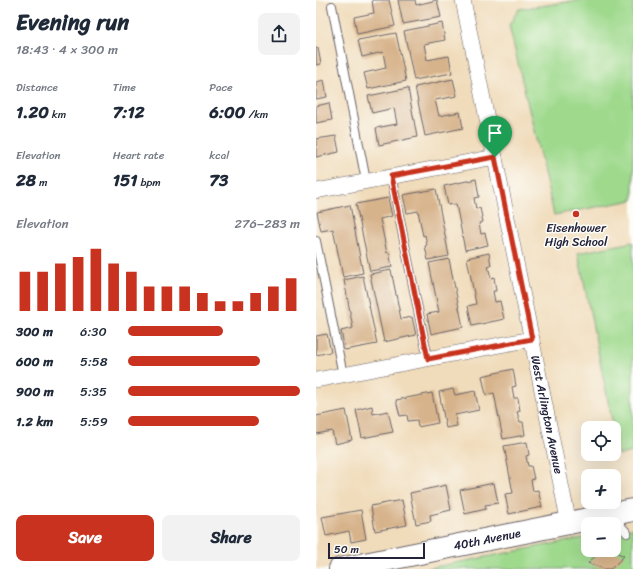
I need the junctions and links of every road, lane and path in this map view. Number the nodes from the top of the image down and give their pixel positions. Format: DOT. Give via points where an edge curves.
graph roads {
  1 [pos="463,0"];
  2 [pos="332,6"];
  3 [pos="495,157"];
  4 [pos="391,176"];
  5 [pos="366,181"];
  6 [pos="316,190"];
  7 [pos="316,241"];
  8 [pos="532,339"];
  9 [pos="428,359"];
  10 [pos="343,375"];
  11 [pos="316,380"];
  12 [pos="633,510"];
  13 [pos="611,515"];
  14 [pos="569,524"];
  15 [pos="626,533"];
  16 [pos="340,569"];
  1 -- 3 [label="street, West Arlington Avenue"];
  2 -- 5 [label="lane"];
  3 -- 4 [label="street"];
  3 -- 8 [label="street, West Arlington Avenue"];
  4 -- 5 [label="street"];
  4 -- 9 [label="lane"];
  5 -- 6 [label="street"];
  7 -- 10 [label="lane"];
  8 -- 9 [label="street"];
  8 -- 14 [label="street, West Arlington Avenue"];
  9 -- 10 [label="street"];
  10 -- 11 [label="street"];
  12 -- 13 [label="main road, 40th Avenue"];
  13 -- 14 [label="main road, 40th Avenue"];
  13 -- 15 [label="lane"];
  14 -- 16 [label="main road, 40th Avenue"];
}
